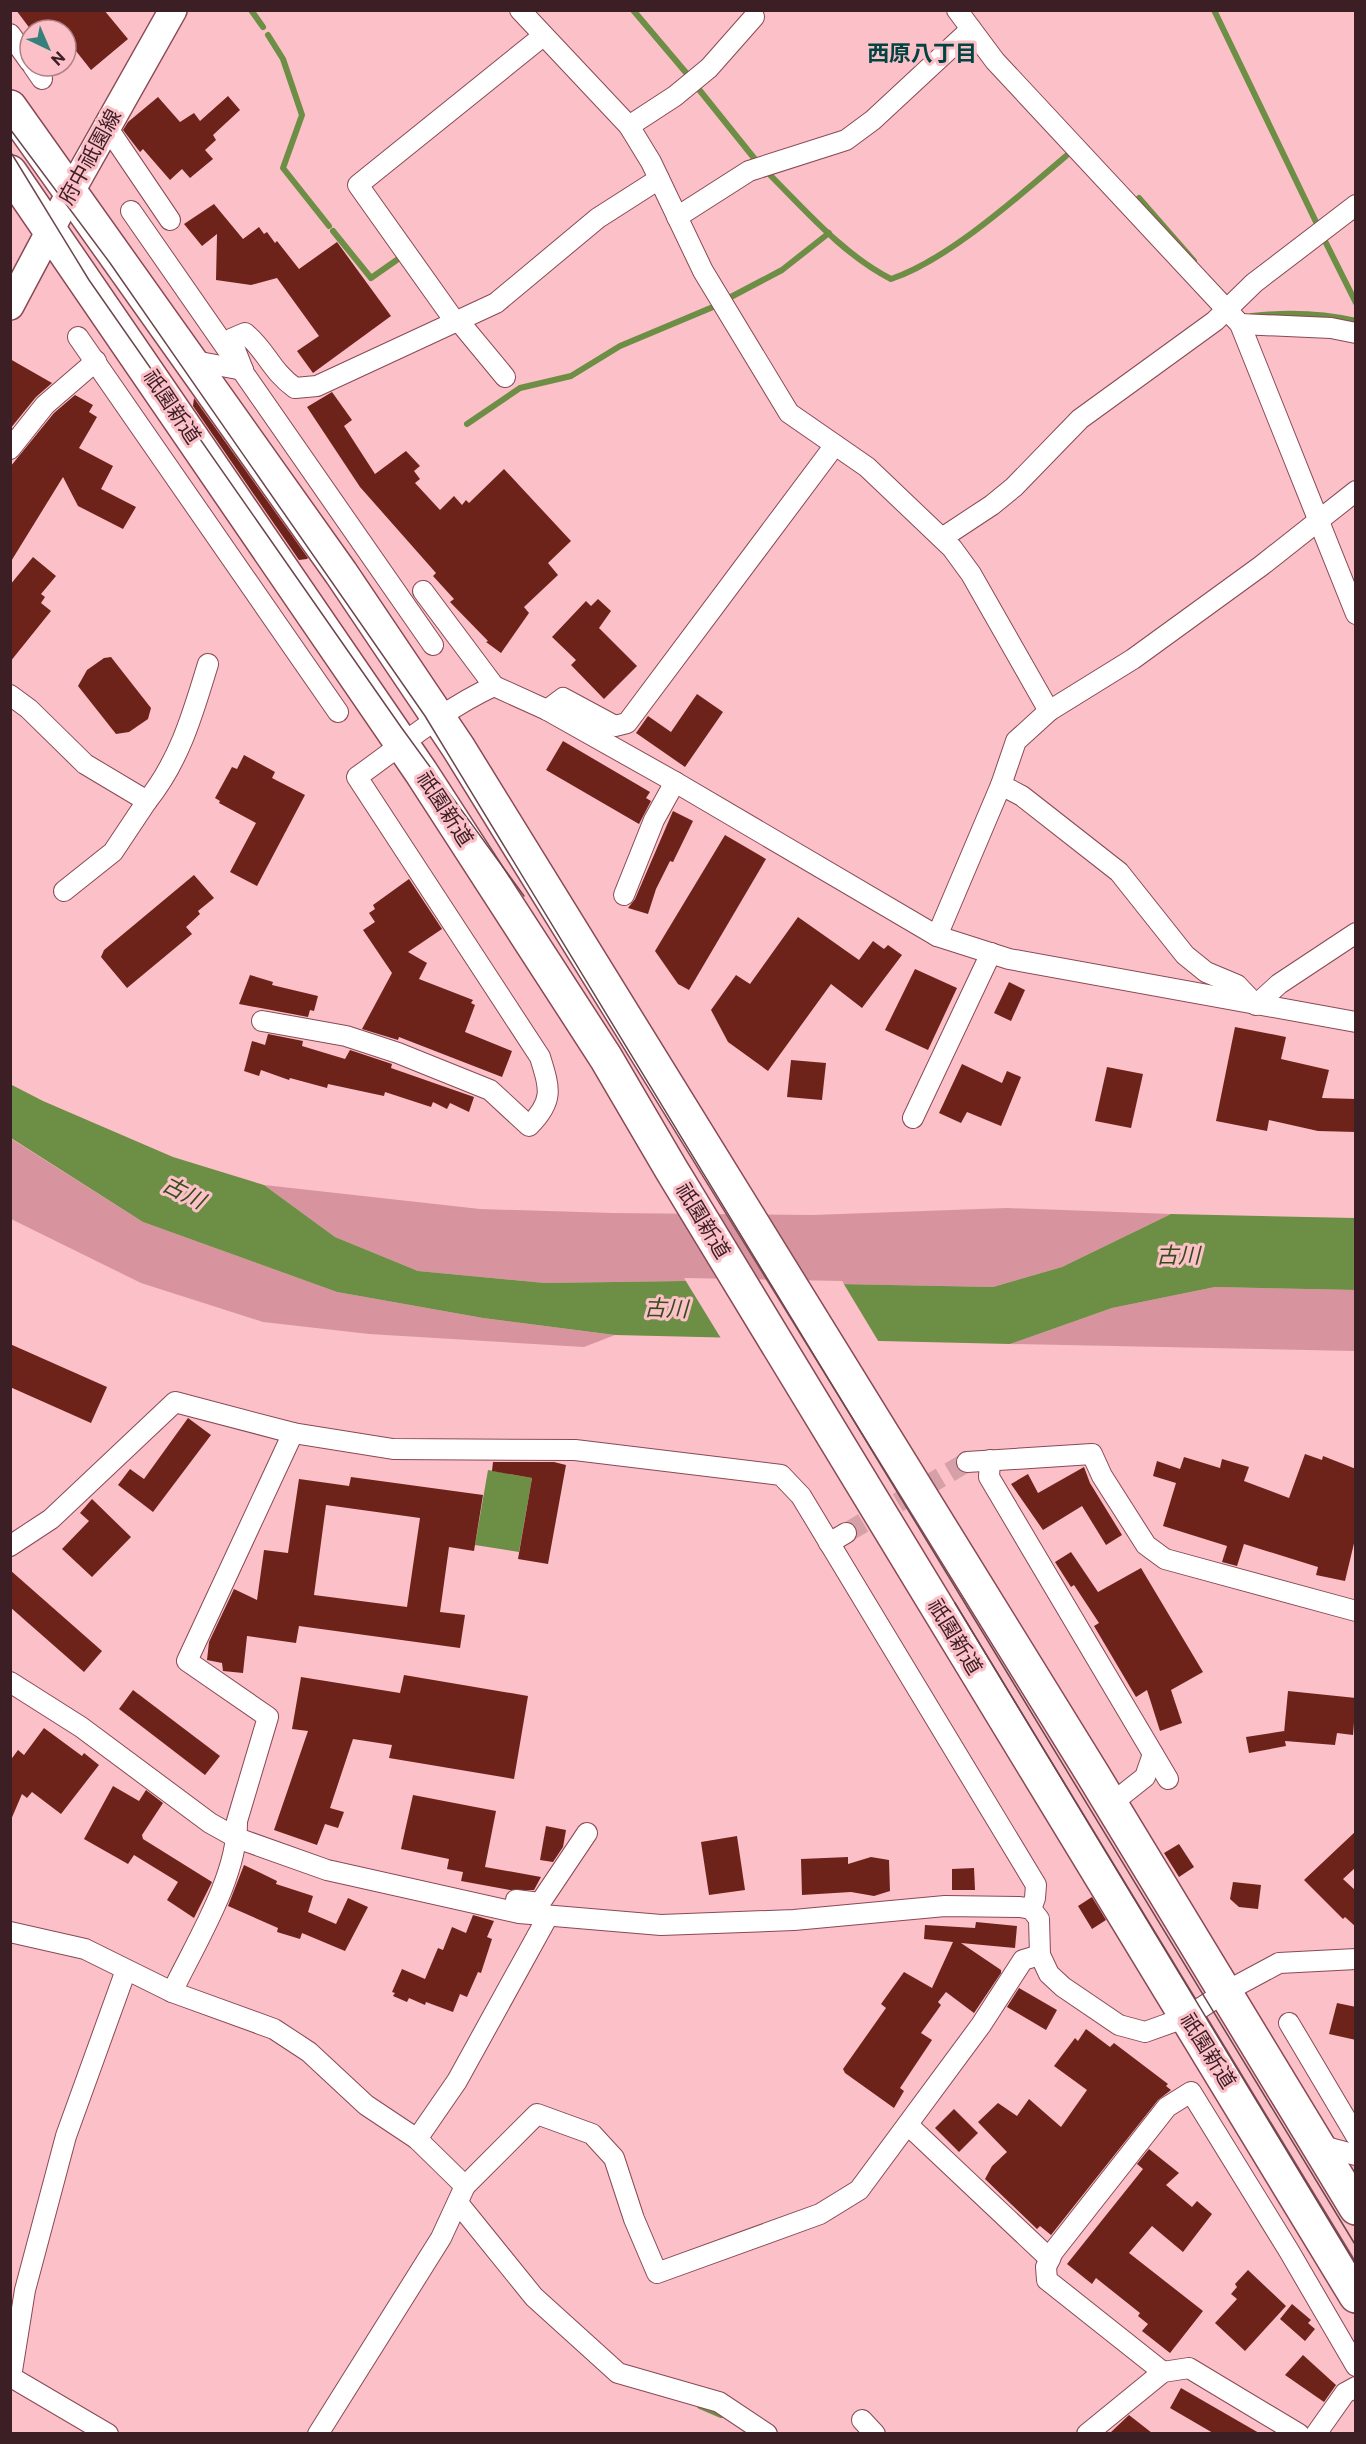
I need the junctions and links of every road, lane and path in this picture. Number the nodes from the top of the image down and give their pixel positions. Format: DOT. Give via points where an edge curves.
graph roads {
  1 [pos="173,10"];
  2 [pos="520,10"];
  3 [pos="957,10"];
  4 [pos="754,17"];
  5 [pos="971,29"];
  6 [pos="543,36"];
  7 [pos="10,106"];
  8 [pos="629,126"];
  9 [pos="107,127"];
  10 [pos="10,172"];
  11 [pos="659,179"];
  12 [pos="71,191"];
  13 [pos="1356,205"];
  14 [pos="132,211"];
  15 [pos="677,217"];
  16 [pos="170,220"];
  17 [pos="51,230"];
  18 [pos="10,306"];
  19 [pos="1226,309"];
  20 [pos="454,320"];
  21 [pos="1240,324"];
  22 [pos="1356,333"];
  23 [pos="78,337"];
  24 [pos="189,360"];
  25 [pos="96,362"];
  26 [pos="243,370"];
  27 [pos="505,377"];
  28 [pos="171,405"];
  29 [pos="835,445"];
  30 [pos="10,449"];
  31 [pos="159,454"];
  32 [pos="1356,491"];
  33 [pos="1319,520"];
  34 [pos="351,525"];
  35 [pos="942,538"];
  36 [pos="341,573"];
  37 [pos="423,591"];
  38 [pos="264,603"];
  39 [pos="1356,614"];
  40 [pos="315,617"];
  41 [pos="433,645"];
  42 [pos="208,664"];
  43 [pos="494,686"];
  44 [pos="10,695"];
  45 [pos="547,710"];
  46 [pos="1049,711"];
  47 [pos="339,712"];
  48 [pos="438,717"];
  49 [pos="403,745"];
  50 [pos="675,782"];
  51 [pos="1001,785"];
  52 [pos="147,801"];
  53 [pos="64,891"];
  54 [pos="624,895"];
  55 [pos="1356,933"];
  56 [pos="938,936"];
  57 [pos="991,953"];
  58 [pos="1256,1005"];
  59 [pos="262,1021"];
  60 [pos="1356,1022"];
  61 [pos="913,1118"];
  62 [pos="293,1433"];
  63 [pos="990,1460"];
  64 [pos="967,1462"];
  65 [pos="10,1546"];
  66 [pos="1356,1611"];
  67 [pos="10,1682"];
  68 [pos="1153,1754"];
  69 [pos="1168,1779"];
  70 [pos="1111,1804"];
  71 [pos="587,1833"];
  72 [pos="237,1838"];
  73 [pos="1031,1909"];
  74 [pos="503,1910"];
  75 [pos="547,1917"];
  76 [pos="10,1932"];
  77 [pos="1040,1955"];
  78 [pos="1356,1959"];
  79 [pos="126,1970"];
  80 [pos="172,1992"];
  81 [pos="1225,1992"];
  82 [pos="1187,2017"];
  83 [pos="1288,2023"];
  84 [pos="908,2125"];
  85 [pos="1356,2136"];
  86 [pos="417,2139"];
  87 [pos="1318,2145"];
  88 [pos="1356,2154"];
  89 [pos="462,2195"];
  90 [pos="1356,2208"];
  91 [pos="1306,2211"];
  92 [pos="1289,2251"];
  93 [pos="1050,2259"];
  94 [pos="1356,2296"];
  95 [pos="1356,2366"];
  96 [pos="1163,2372"];
  97 [pos="1356,2386"];
  98 [pos="108,2433"];
  99 [pos="318,2433"];
  100 [pos="767,2433"];
  101 [pos="1087,2433"];
  102 [pos="1299,2433"];
  103 [pos="1316,2433"];
  1 -- 9 [label="main road, 府中祇園線"];
  2 -- 6 [label="street"];
  3 -- 5 [label="street"];
  4 -- 8 [label="street" via="709,68"];
  5 -- 15 [label="street" via="846,140 749,171"];
  5 -- 19 [label="street" via="995,61"];
  6 -- 8 [label="street"];
  6 -- 20 [label="street" via="358,185"];
  7 -- 12 [label="highway, 祇園新道"];
  8 -- 11 [label="street"];
  9 -- 12 [label="main road, 府中祇園線"];
  9 -- 16 [label="street"];
  10 -- 17 [label="highway, 祇園新道"];
  11 -- 15 [label="street"];
  11 -- 20 [label="street" via="598,218 496,303"];
  12 -- 17 [label="main road, 府中祇園線"];
  12 -- 24 [label="highway, 祇園新道"];
  13 -- 19 [label="street"];
  14 -- 26 [label="street"];
  15 -- 29 [label="street" via="703,272 789,413"];
  17 -- 18 [label="main road, 府中祇園線"];
  17 -- 28 [label="highway, 祇園新道"];
  19 -- 21 [label="street"];
  19 -- 35 [label="street" via="1215,321 1080,418 1014,487"];
  20 -- 26 [label="street" via="317,386 295,388 279,376 254,340 238,333 231,339"];
  20 -- 27 [label="street"];
  21 -- 22 [label="street" via="1331,328"];
  21 -- 33 [label="street"];
  23 -- 25 [label="street"];
  24 -- 26 [label="street"];
  24 -- 36 [label="highway, 祇園新道"];
  25 -- 30 [label="street" via="45,405"];
  25 -- 31 [label="street"];
  26 -- 34 [label="street"];
  28 -- 31 [label="street"];
  28 -- 40 [label="highway, 祇園新道"];
  29 -- 35 [label="street" via="867,467"];
  29 -- 45 [label="street" via="627,723 615,726 562,698"];
  31 -- 38 [label="street"];
  32 -- 33 [label="street"];
  33 -- 39 [label="street"];
  33 -- 46 [label="street" via="1133,659"];
  34 -- 36 [label="street"];
  34 -- 41 [label="street"];
  35 -- 46 [label="street" via="971,574"];
  36 -- 48 [label="highway, 祇園新道"];
  37 -- 43 [label="street"];
  38 -- 40 [label="street"];
  38 -- 47 [label="street"];
  40 -- 49 [label="highway, 祇園新道"];
  42 -- 52 [label="street" via="189,727 167,777"];
  43 -- 45 [label="street"];
  43 -- 48 [label="street" via="471,695"];
  44 -- 52 [label="street" via="85,764"];
  45 -- 50 [label="street"];
  46 -- 51 [label="street" via="1016,741"];
  48 -- 49 [label="street"];
  48 -- 70 [label="highway, 祇園新道"];
  49 -- 59 [label="street" via="357,777 540,1058 550,1088 544,1111 528,1126 490,1090 398,1053 346,1036"];
  49 -- 82 [label="highway, 祇園新道" via="606,1058"];
  50 -- 54 [label="street" via="654,820"];
  50 -- 56 [label="street"];
  51 -- 56 [label="street"];
  51 -- 58 [label="street" via="1022,796 1119,872 1185,955 1206,972 1237,985"];
  52 -- 53 [label="street" via="113,852"];
  55 -- 58 [label="street" via="1279,984"];
  56 -- 57 [label="street"];
  57 -- 58 [label="street"];
  57 -- 61 [label="street"];
  58 -- 60 [label="street"];
  62 -- 65 [label="street" via="175,1402 51,1519"];
  62 -- 72 [label="street" via="187,1661 268,1717 237,1821"];
  62 -- 73 [label="street" via="393,1449 575,1450 781,1475 838,1538 1036,1885"];
  63 -- 64 [label="street"];
  63 -- 66 [label="street" via="1092,1454 1146,1545 1165,1559"];
  63 -- 68 [label="street" via="989,1478"];
  67 -- 72 [label="street" via="81,1727 210,1823"];
  68 -- 69 [label="street"];
  68 -- 70 [label="street" via="1145,1777"];
  70 -- 81 [label="highway, 祇園新道"];
  71 -- 74 [label="street" via="540,1903 507,1899"];
  72 -- 74 [label="street" via="327,1870"];
  72 -- 80 [label="street" via="232,1866"];
  73 -- 75 [label="street" via="945,1906 794,1920 661,1925"];
  73 -- 77 [label="street" via="1039,1919"];
  74 -- 75 [label="street"];
  75 -- 86 [label="street" via="457,2080"];
  76 -- 79 [label="street" via="85,1949"];
  77 -- 82 [label="street" via="1049,1974 1119,2025 1145,2032"];
  77 -- 84 [label="street" via="1023,1960"];
  78 -- 81 [label="street" via="1279,1964"];
  79 -- 80 [label="street"];
  79 -- 98 [label="street" via="66,2136 25,2290 10,2377"];
  80 -- 86 [label="street" via="274,2029 309,2052 366,2105"];
  81 -- 82 [label="street"];
  81 -- 87 [label="highway, 祇園新道"];
  82 -- 91 [label="highway, 祇園新道"];
  83 -- 85 [label="street"];
  84 -- 89 [label="street" via="859,2190 820,2214 657,2273 614,2158 592,2134 537,2114"];
  84 -- 93 [label="street"];
  86 -- 89 [label="street"];
  87 -- 88 [label="street"];
  87 -- 90 [label="highway, 祇園新道"];
  89 -- 99 [label="street" via="441,2238"];
  89 -- 100 [label="street" via="534,2297 618,2373 719,2403"];
  91 -- 92 [label="street"];
  91 -- 94 [label="highway, 祇園新道"];
  92 -- 93 [label="street" via="1191,2092 1167,2107"];
  92 -- 95 [label="street"];
  93 -- 96 [label="street" via="1047,2280"];
  96 -- 101 [label="street"];
  96 -- 102 [label="street" via="1189,2368"];
  97 -- 103 [label="street" via="1345,2393"];
}
